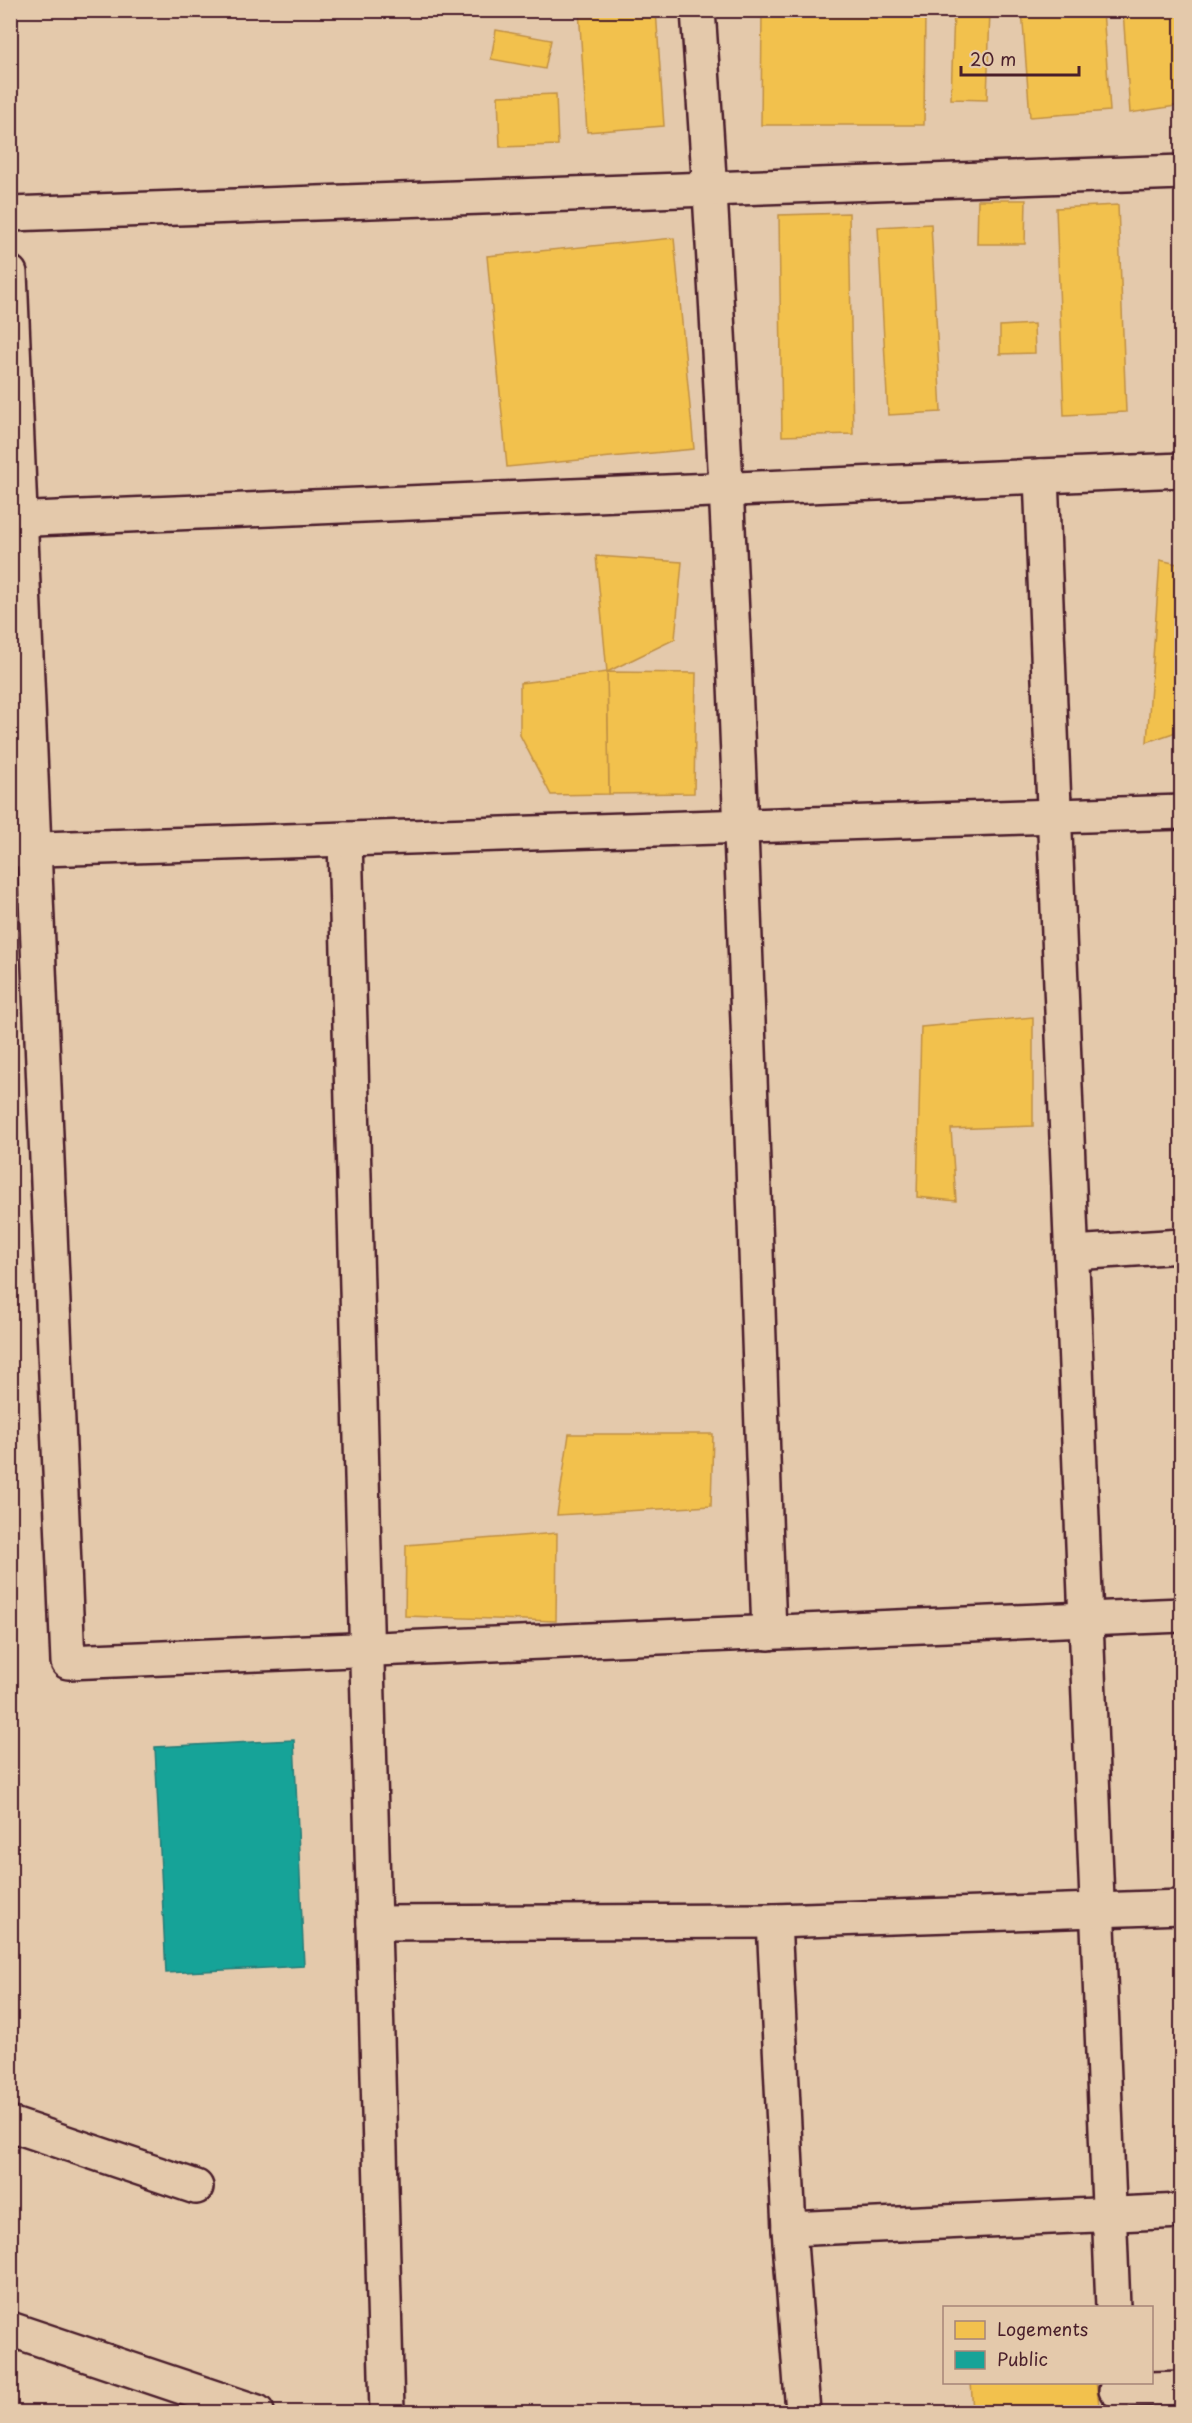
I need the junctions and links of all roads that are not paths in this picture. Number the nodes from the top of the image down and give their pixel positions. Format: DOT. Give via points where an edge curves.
graph roads {
  1 [pos="698,10"];
  2 [pos="1182,172"];
  3 [pos="711,189"];
  4 [pos="10,214"];
  5 [pos="10,273"];
  6 [pos="1182,470"];
  7 [pos="1041,476"];
  8 [pos="725,490"];
  9 [pos="16,520"];
  10 [pos="1182,812"];
  11 [pos="1054,816"];
  12 [pos="741,826"];
  13 [pos="345,839"];
  14 [pos="22,849"];
  15 [pos="1182,1246"];
  16 [pos="1072,1252"];
  17 [pos="1182,1616"];
  18 [pos="1086,1620"];
  19 [pos="770,1633"];
  20 [pos="367,1649"];
  21 [pos="1182,1907"];
  22 [pos="1098,1910"];
  23 [pos="774,1921"];
  24 [pos="375,1923"];
  25 [pos="10,2124"];
  26 [pos="195,2187"];
  27 [pos="1182,2211"];
  28 [pos="1109,2215"];
  29 [pos="789,2229"];
  30 [pos="1113,2306"];
  31 [pos="10,2329"];
  32 [pos="1182,2388"];
  33 [pos="1116,2395"];
  34 [pos="257,2412"];
  35 [pos="387,2412"];
  36 [pos="803,2412"];
  1 -- 3 [label="street"];
  2 -- 3 [label="street"];
  3 -- 4 [label="street"];
  3 -- 8 [label="street"];
  5 -- 9 [label="street"];
  6 -- 7 [label="street"];
  7 -- 8 [label="street"];
  7 -- 11 [label="street"];
  8 -- 9 [label="street"];
  8 -- 12 [label="street"];
  9 -- 14 [label="street"];
  10 -- 11 [label="street"];
  11 -- 12 [label="street"];
  11 -- 16 [label="street"];
  12 -- 13 [label="street"];
  12 -- 19 [label="street"];
  13 -- 14 [label="street"];
  13 -- 20 [label="street"];
  14 -- 20 [label="street" via="68,1662"];
  15 -- 16 [label="street"];
  16 -- 18 [label="street"];
  17 -- 18 [label="street"];
  18 -- 19 [label="street"];
  18 -- 22 [label="street"];
  19 -- 20 [label="street"];
  20 -- 24 [label="street"];
  21 -- 22 [label="street"];
  22 -- 23 [label="street"];
  22 -- 28 [label="street"];
  23 -- 24 [label="street"];
  23 -- 29 [label="street"];
  24 -- 35 [label="street"];
  25 -- 26 [label="street"];
  27 -- 28 [label="street"];
  28 -- 29 [label="street"];
  28 -- 30 [label="street"];
  29 -- 36 [label="street"];
  31 -- 34 [label="street"];
  32 -- 33 [label="street"];
}
